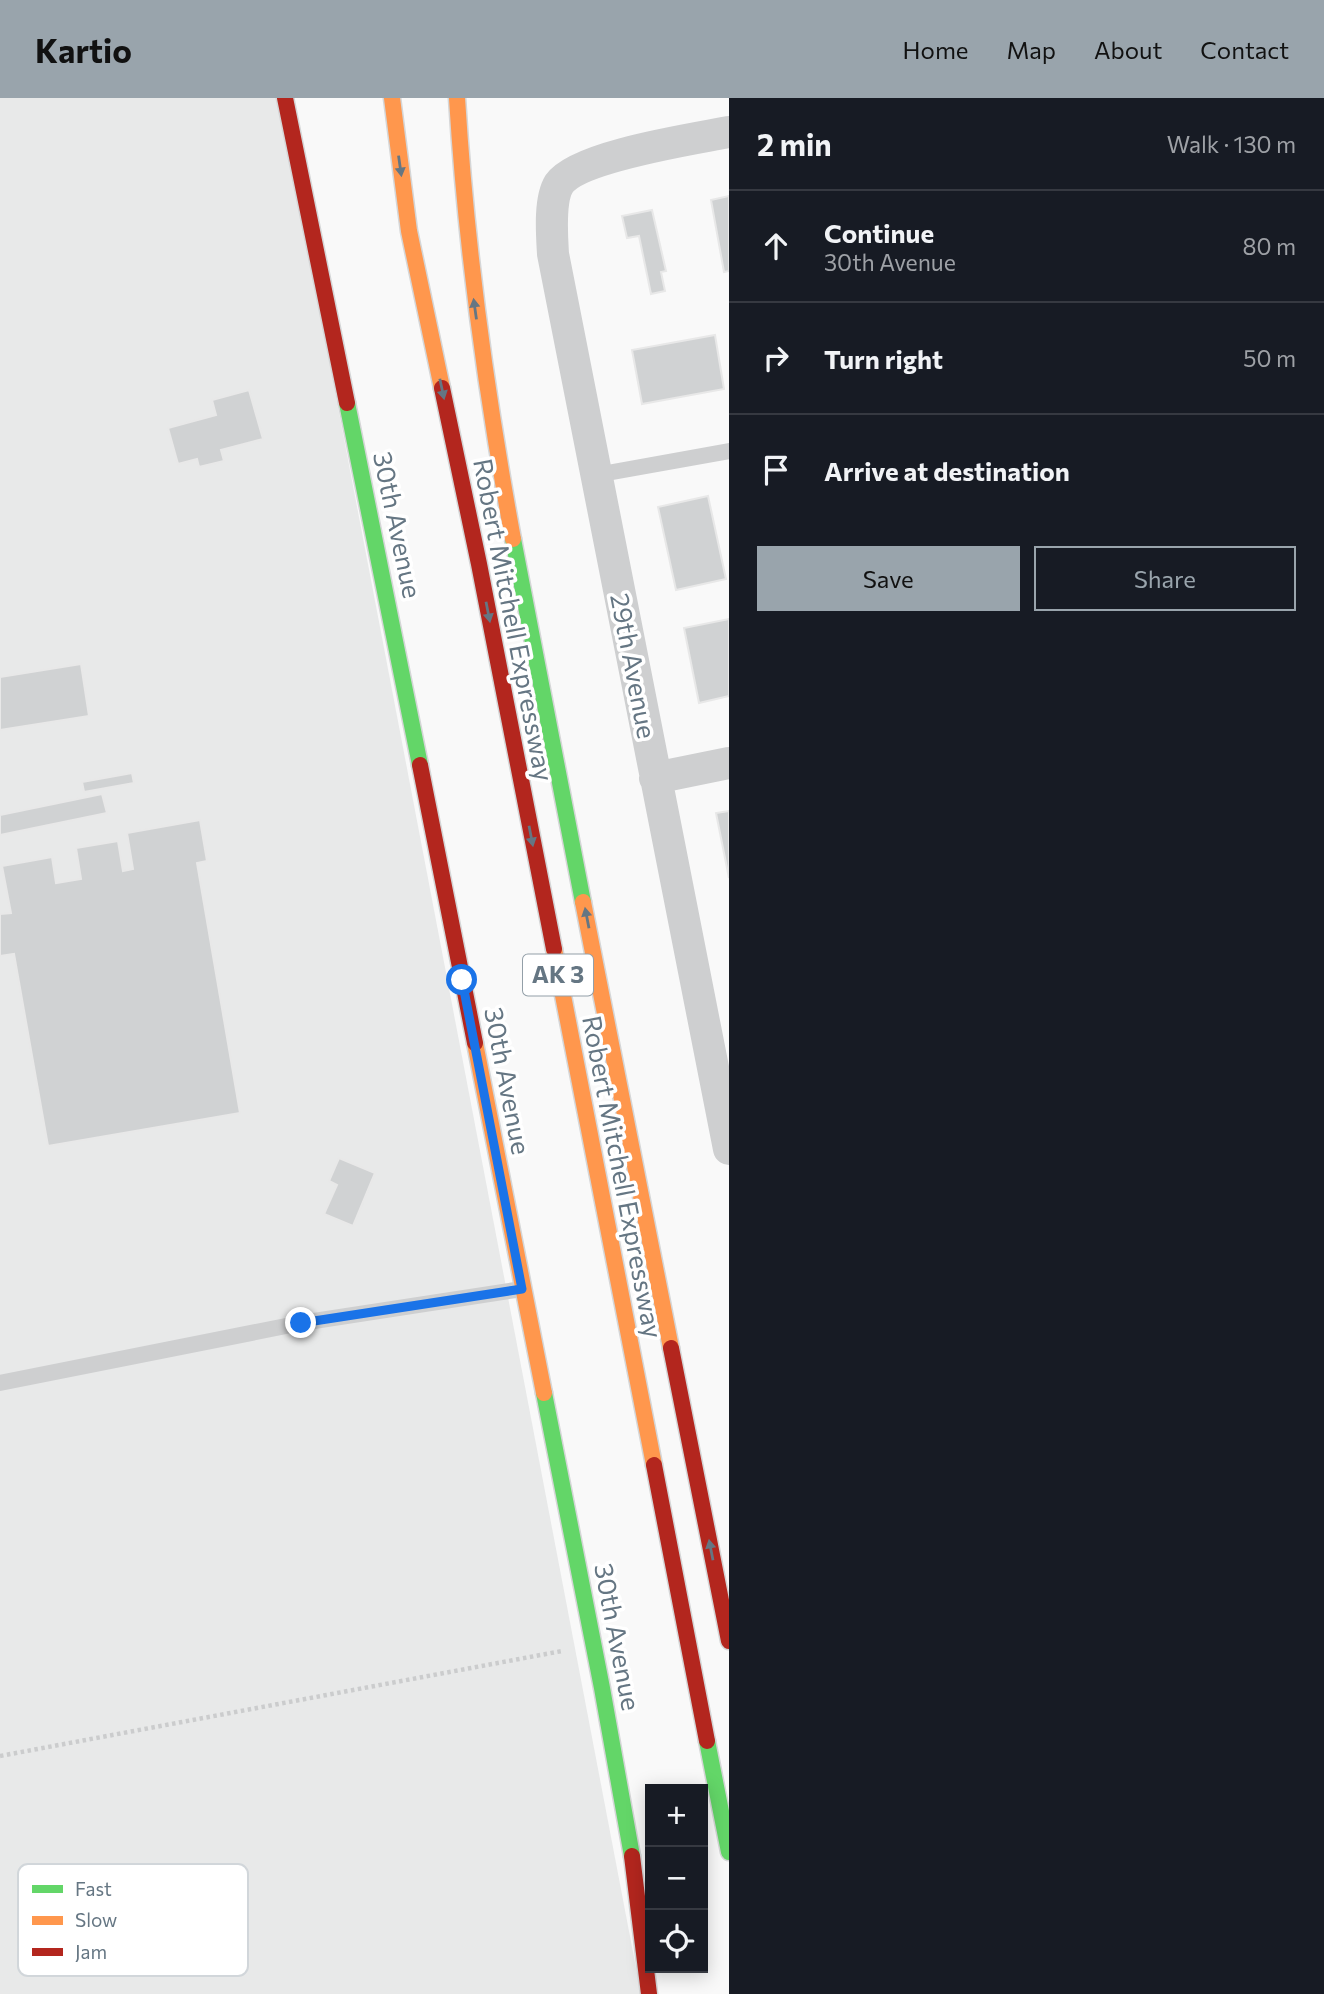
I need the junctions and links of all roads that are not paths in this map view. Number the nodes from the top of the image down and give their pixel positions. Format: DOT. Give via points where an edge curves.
graph roads {
  1 [pos="285,98"];
  2 [pos="392,98"];
  3 [pos="457,98"];
  4 [pos="729,132"];
  5 [pos="729,451"];
  6 [pos="596,475"];
  7 [pos="729,763"];
  8 [pos="655,778"];
  9 [pos="729,1149"];
  10 [pos="522,1289"];
  11 [pos="0,1382"];
  12 [pos="729,1641"];
  13 [pos="729,1852"];
  14 [pos="649,1994"];
  1 -- 10 [label="main road, 30th Avenue"];
  2 -- 13 [label="main road, Robert Mitchell Expressway / AK 3, one-way" via="409,232 479,564"];
  12 -- 3 [label="main road, Robert Mitchell Expressway / AK 3, one-way" via="490,414 470,278"];
  4 -- 6 [label="street, 29th Avenue" via="612,156 582,167 559,184 551,215 552,254"];
  5 -- 6 [label="lane"];
  6 -- 8 [label="street, 29th Avenue"];
  7 -- 8 [label="street"];
  8 -- 9 [label="street, 29th Avenue"];
  10 -- 11 [label="lane" via="301,1323"];
  10 -- 14 [label="main road, 30th Avenue" via="624,1805"];
}
